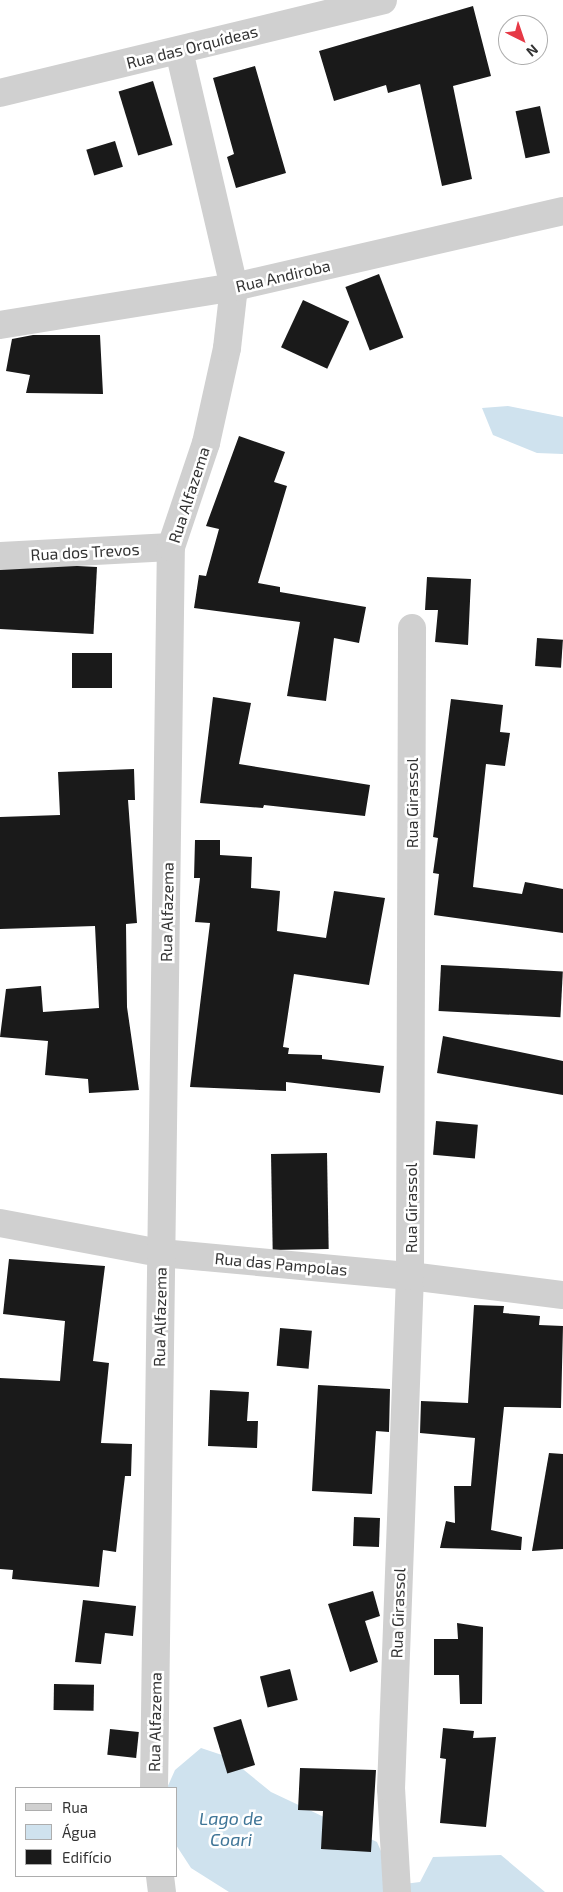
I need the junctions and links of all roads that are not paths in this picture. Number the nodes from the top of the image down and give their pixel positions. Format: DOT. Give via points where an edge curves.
graph roads {
  1 [pos="383,0"];
  2 [pos="179,51"];
  3 [pos="0,93"];
  4 [pos="563,211"];
  5 [pos="234,287"];
  6 [pos="0,325"];
  7 [pos="171,547"];
  8 [pos="0,556"];
  9 [pos="412,628"];
  10 [pos="0,1223"];
  11 [pos="161,1253"];
  12 [pos="410,1276"];
  13 [pos="563,1296"];
  14 [pos="154,1787"];
  15 [pos="160,1877"];
  16 [pos="162,1892"];
  17 [pos="397,1892"];
  1 -- 2 [label="street, Rua das Orquídeas"];
  2 -- 3 [label="street, Rua das Orquídeas"];
  2 -- 5 [label="street, Rua Alfazema"];
  4 -- 5 [label="street, Rua Andiroba"];
  5 -- 6 [label="street, Rua Andiroba"];
  5 -- 7 [label="street, Rua Alfazema" via="227,348 206,443"];
  7 -- 8 [label="street, Rua dos Trevos"];
  7 -- 11 [label="street, Rua Alfazema"];
  9 -- 12 [label="street, Rua Girassol"];
  10 -- 11 [label="street, Rua das Pampolas"];
  11 -- 12 [label="street, Rua das Pampolas"];
  11 -- 14 [label="street, Rua Alfazema"];
  12 -- 13 [label="street, Rua das Pampolas"];
  12 -- 17 [label="street, Rua Girassol" via="391,1789"];
  15 -- 16 [label="street"];
}
